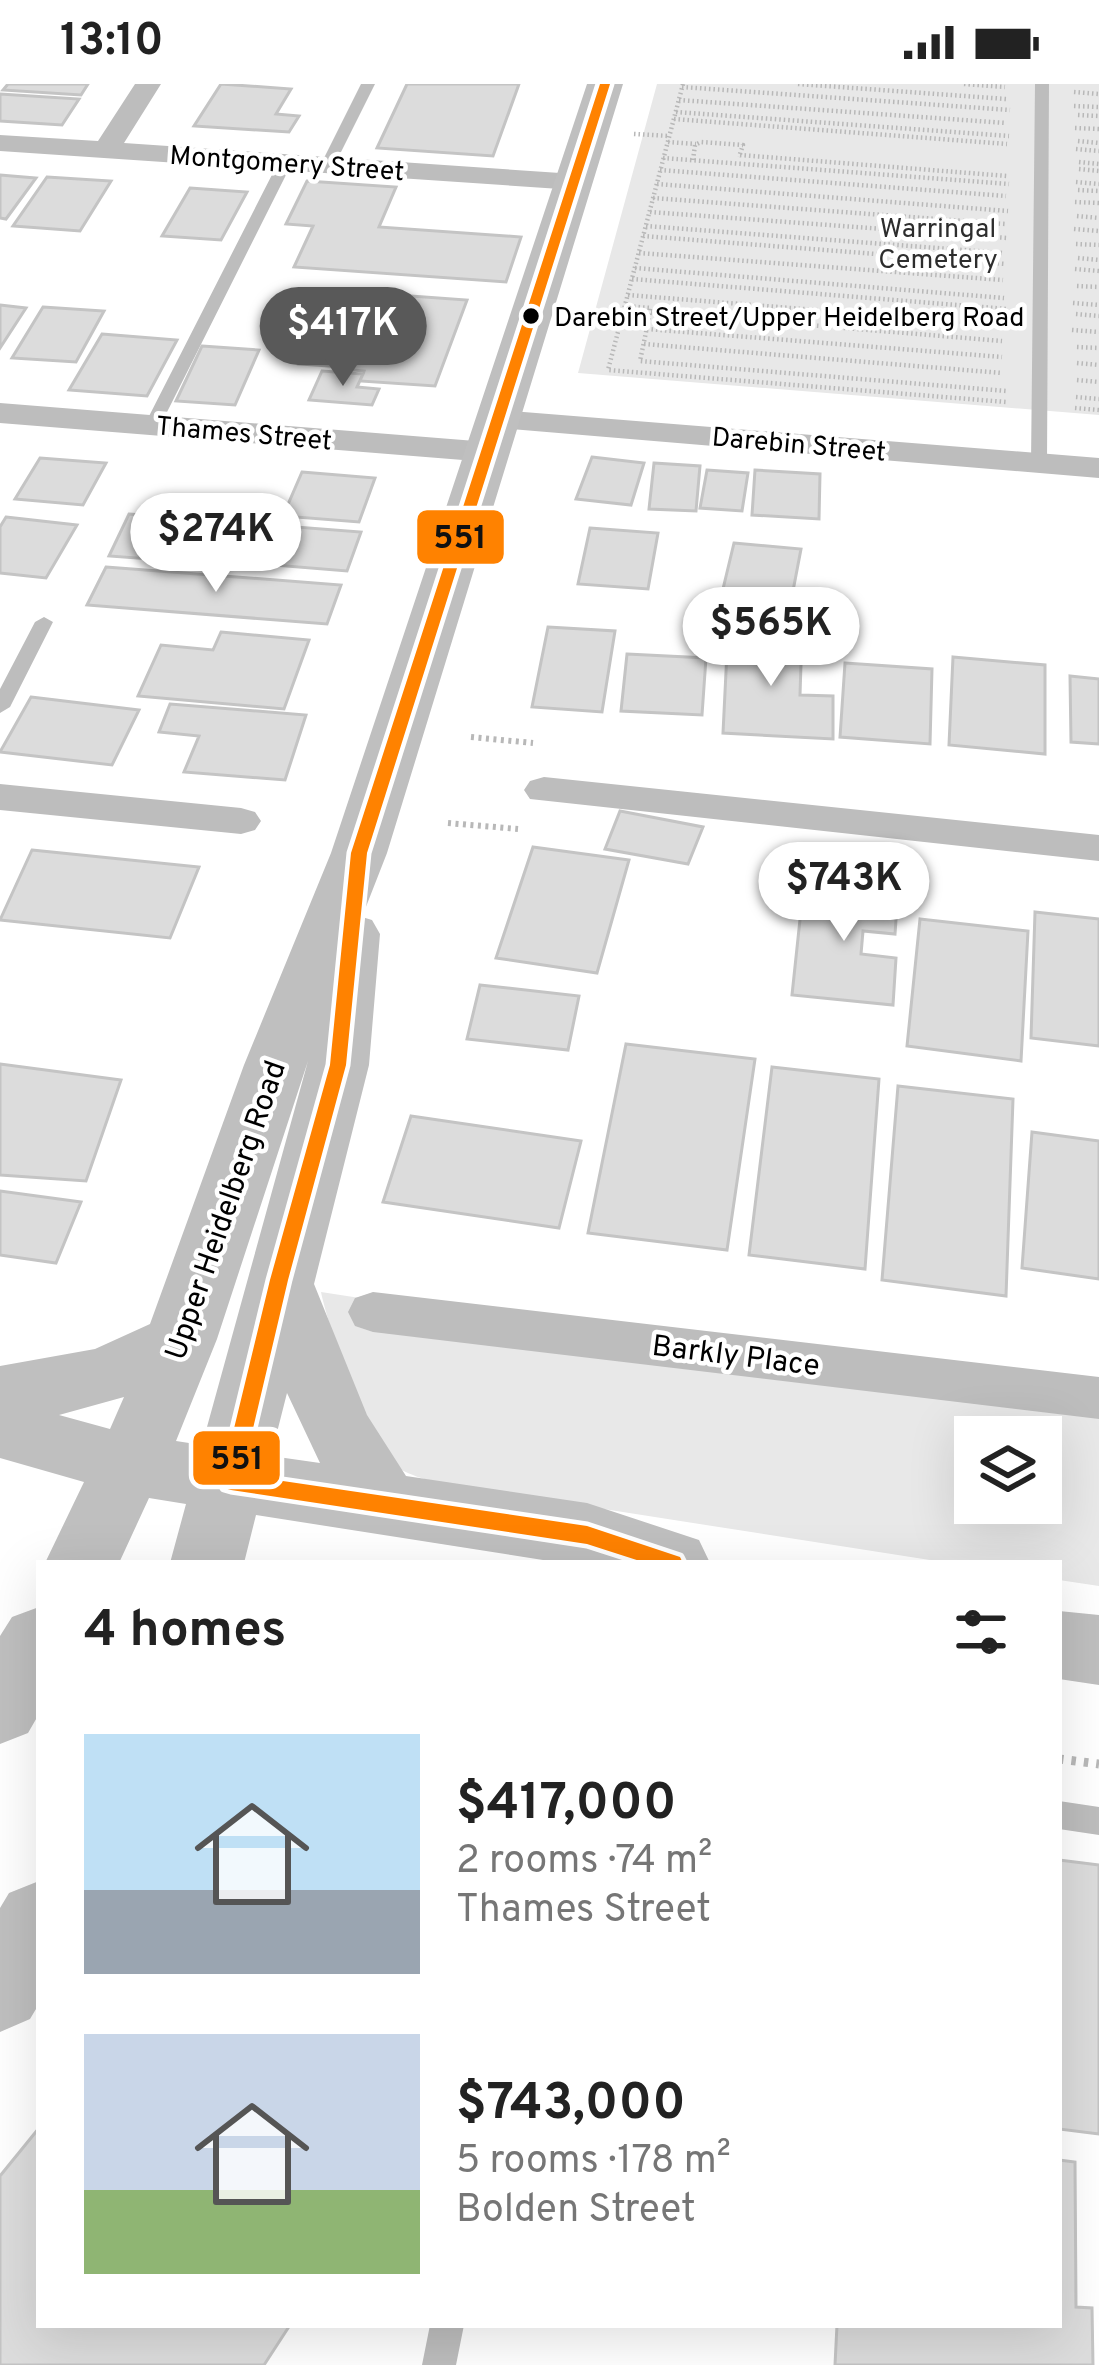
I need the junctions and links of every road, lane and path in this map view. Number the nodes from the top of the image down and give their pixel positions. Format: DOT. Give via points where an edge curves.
graph roads {
  1 [pos="148,84"];
  2 [pos="368,84"];
  3 [pos="605,84"];
  4 [pos="798,84"];
  5 [pos="682,86"];
  6 [pos="679,100"];
  7 [pos="1099,107"];
  8 [pos="675,115"];
  9 [pos="1099,116"];
  10 [pos="1042,118"];
  11 [pos="1099,129"];
  12 [pos="668,142"];
  13 [pos="0,143"];
  14 [pos="698,144"];
  15 [pos="1099,147"];
  16 [pos="106,150"];
  17 [pos="663,158"];
  18 [pos="738,159"];
  19 [pos="693,160"];
  20 [pos="285,163"];
  21 [pos="327,166"];
  22 [pos="660,170"];
  23 [pos="575,182"];
  24 [pos="657,184"];
  25 [pos="653,198"];
  26 [pos="650,212"];
  27 [pos="1099,218"];
  28 [pos="646,226"];
  29 [pos="643,236"];
  30 [pos="639,253"];
  31 [pos="1099,260"];
  32 [pos="635,268"];
  33 [pos="1099,271"];
  34 [pos="632,279"];
  35 [pos="1041,286"];
  36 [pos="1099,287"];
  37 [pos="628,295"];
  38 [pos="1099,305"];
  39 [pos="625,306"];
  40 [pos="650,312"];
  41 [pos="1099,316"];
  42 [pos="647,329"];
  43 [pos="644,344"];
  44 [pos="1099,365"];
  45 [pos="1099,382"];
  46 [pos="1099,399"];
  47 [pos="1099,410"];
  48 [pos="0,413"];
  49 [pos="152,426"];
  50 [pos="493,436"];
  51 [pos="1040,463"];
  52 [pos="1099,468"];
  53 [pos="44,622"];
  54 [pos="0,707"];
  55 [pos="471,737"];
  56 [pos="533,743"];
  57 [pos="544,790"];
  58 [pos="0,797"];
  59 [pos="241,820"];
  60 [pos="448,823"];
  61 [pos="518,830"];
  62 [pos="1099,848"];
  63 [pos="359,853"];
  64 [pos="279,1280"];
  65 [pos="374,1312"];
  66 [pos="182,1339"];
  67 [pos="0,1395"];
  68 [pos="1099,1398"];
  69 [pos="0,1428"];
  70 [pos="131,1467"];
  71 [pos="386,1506"];
  72 [pos="225,1537"];
  73 [pos="84,1560"];
  74 [pos="664,1560"];
  75 [pos="36,1646"];
  76 [pos="1062,1646"];
  77 [pos="1099,1650"];
  78 [pos="0,1708"];
  79 [pos="1062,1760"];
  80 [pos="1099,1764"];
  81 [pos="1062,1814"];
  82 [pos="1099,1820"];
  83 [pos="36,1927"];
  84 [pos="0,1990"];
  85 [pos="446,2328"];
  86 [pos="440,2365"];
  1 -- 16 [label="street"];
  2 -- 21 [label="lane"];
  3 -- 23 [label="main road, Upper Heidelberg Road"];
  4 -- 10 [label="path"];
  5 -- 6 [label="path"];
  5 -- 10 [label="path"];
  6 -- 8 [label="path"];
  6 -- 10 [label="path"];
  7 -- 10 [label="path"];
  8 -- 10 [label="path"];
  8 -- 12 [label="path"];
  9 -- 10 [label="path"];
  10 -- 11 [label="path"];
  10 -- 15 [label="path"];
  10 -- 35 [label="lane"];
  12 -- 14 [label="path"];
  12 -- 17 [label="path"];
  13 -- 16 [label="street, Montgomery Street"];
  14 -- 18 [label="path" via="743,145"];
  14 -- 19 [label="path"];
  16 -- 20 [label="street, Montgomery Street"];
  17 -- 19 [label="path"];
  17 -- 22 [label="path"];
  18 -- 19 [label="path"];
  18 -- 35 [label="path"];
  20 -- 21 [label="street, Montgomery Street"];
  20 -- 49 [label="lane"];
  21 -- 23 [label="street, Montgomery Street"];
  22 -- 24 [label="path"];
  22 -- 35 [label="path"];
  23 -- 50 [label="main road, Upper Heidelberg Road"];
  24 -- 25 [label="path"];
  24 -- 35 [label="path"];
  25 -- 26 [label="path"];
  25 -- 35 [label="path"];
  26 -- 28 [label="path"];
  26 -- 35 [label="path"];
  27 -- 35 [label="path"];
  28 -- 29 [label="path"];
  28 -- 35 [label="path"];
  29 -- 30 [label="path"];
  29 -- 35 [label="path"];
  30 -- 32 [label="path"];
  30 -- 35 [label="path"];
  31 -- 35 [label="path"];
  32 -- 34 [label="path"];
  32 -- 35 [label="path"];
  33 -- 35 [label="path"];
  34 -- 35 [label="path"];
  34 -- 37 [label="path"];
  35 -- 36 [label="path"];
  35 -- 37 [label="path"];
  35 -- 38 [label="path"];
  35 -- 39 [label="path" via="608,370"];
  35 -- 40 [label="path"];
  35 -- 41 [label="path"];
  35 -- 42 [label="path"];
  35 -- 43 [label="path"];
  35 -- 43 [label="path" via="640,362"];
  35 -- 44 [label="path"];
  35 -- 45 [label="path"];
  35 -- 46 [label="path"];
  35 -- 47 [label="path"];
  35 -- 51 [label="lane"];
  37 -- 39 [label="path"];
  39 -- 40 [label="path"];
  40 -- 42 [label="path"];
  42 -- 43 [label="path"];
  48 -- 49 [label="street, Thames Street"];
  49 -- 50 [label="street, Thames Street"];
  50 -- 51 [label="street, Darebin Street"];
  50 -- 63 [label="main road, Upper Heidelberg Road"];
  51 -- 52 [label="street, Darebin Street"];
  53 -- 54 [label="lane"];
  55 -- 56 [label="path"];
  57 -- 62 [label="street"];
  58 -- 59 [label="street"];
  60 -- 61 [label="path"];
  63 -- 64 [label="main road, Upper Heidelberg Road" via="338,1065"];
  63 -- 66 [label="main road, Upper Heidelberg Road" via="275,1065"];
  64 -- 71 [label="main road" via="333,1424"];
  64 -- 72 [label="main road, Upper Heidelberg Road"];
  65 -- 68 [label="street, Barkly Place"];
  66 -- 67 [label="main road" via="91,1381"];
  66 -- 70 [label="main road, Upper Heidelberg Road"];
  69 -- 70 [label="main road"];
  70 -- 72 [label="main road"];
  70 -- 73 [label="main road, Upper Heidelberg Road"];
  71 -- 72 [label="main road"];
  71 -- 74 [label="main road" via="587,1535"];
  75 -- 78 [label="main road"];
  76 -- 77 [label="main road"];
  79 -- 80 [label="path"];
  81 -- 82 [label="lane"];
  83 -- 84 [label="main road"];
  85 -- 86 [label="lane"];
}
